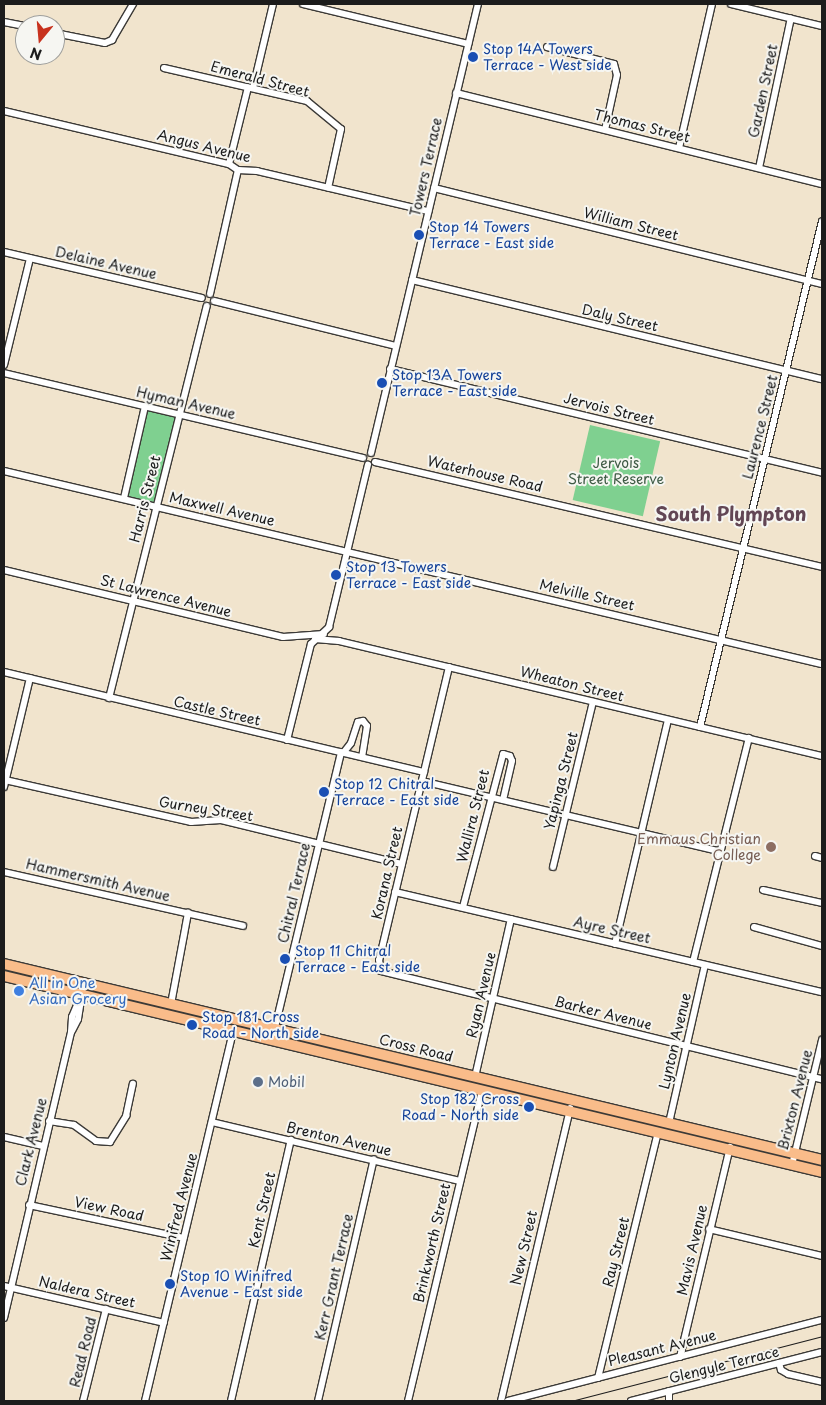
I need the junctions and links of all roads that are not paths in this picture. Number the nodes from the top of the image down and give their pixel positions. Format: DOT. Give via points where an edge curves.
graph roads {
  1 [pos="133,4"];
  2 [pos="274,4"];
  3 [pos="302,4"];
  4 [pos="478,4"];
  5 [pos="712,4"];
  6 [pos="731,4"];
  7 [pos="791,18"];
  8 [pos="822,26"];
  9 [pos="65,35"];
  10 [pos="468,44"];
  11 [pos="547,47"];
  12 [pos="164,68"];
  13 [pos="250,88"];
  14 [pos="456,93"];
  15 [pos="4,111"];
  16 [pos="605,130"];
  17 [pos="679,148"];
  18 [pos="229,164"];
  19 [pos="759,168"];
  20 [pos="238,170"];
  21 [pos="822,184"];
  22 [pos="328,188"];
  23 [pos="434,188"];
  24 [pos="428,211"];
  25 [pos="822,221"];
  26 [pos="4,252"];
  27 [pos="30,258"];
  28 [pos="412,280"];
  29 [pos="808,281"];
  30 [pos="822,284"];
  31 [pos="210,294"];
  32 [pos="202,298"];
  33 [pos="214,300"];
  34 [pos="206,306"];
  35 [pos="396,346"];
  36 [pos="4,365"];
  37 [pos="390,370"];
  38 [pos="786,370"];
  39 [pos="4,373"];
  40 [pos="822,379"];
  41 [pos="145,406"];
  42 [pos="178,414"];
  43 [pos="370,453"];
  44 [pos="363,458"];
  45 [pos="765,460"];
  46 [pos="375,462"];
  47 [pos="368,465"];
  48 [pos="4,470"];
  49 [pos="822,473"];
  50 [pos="124,498"];
  51 [pos="156,506"];
  52 [pos="744,548"];
  53 [pos="347,551"];
  54 [pos="822,567"];
  55 [pos="4,570"];
  56 [pos="133,601"];
  57 [pos="324,634"];
  58 [pos="315,639"];
  59 [pos="721,640"];
  60 [pos="822,664"];
  61 [pos="449,667"];
  62 [pos="4,672"];
  63 [pos="30,678"];
  64 [pos="109,698"];
  65 [pos="593,702"];
  66 [pos="668,720"];
  67 [pos="700,727"];
  68 [pos="748,738"];
  69 [pos="287,740"];
  70 [pos="342,752"];
  71 [pos="822,756"];
  72 [pos="362,757"];
  73 [pos="424,772"];
  74 [pos="422,781"];
  75 [pos="5,783"];
  76 [pos="490,797"];
  77 [pos="503,800"];
  78 [pos="566,815"];
  79 [pos="642,833"];
  80 [pos="319,844"];
  81 [pos="719,851"];
  82 [pos="402,864"];
  83 [pos="552,867"];
  84 [pos="4,872"];
  85 [pos="763,890"];
  86 [pos="395,892"];
  87 [pos="822,903"];
  88 [pos="463,908"];
  89 [pos="188,913"];
  90 [pos="511,919"];
  91 [pos="243,926"];
  92 [pos="754,927"];
  93 [pos="615,944"];
  94 [pos="822,946"];
  95 [pos="693,962"];
  96 [pos="4,964"];
  97 [pos="705,965"];
  98 [pos="379,968"];
  99 [pos="4,976"];
  100 [pos="84,983"];
  101 [pos="822,992"];
  102 [pos="82,994"];
  103 [pos="493,998"];
  104 [pos="171,1004"];
  105 [pos="237,1018"];
  106 [pos="275,1028"];
  107 [pos="234,1030"];
  108 [pos="272,1040"];
  109 [pos="822,1040"];
  110 [pos="686,1046"];
  111 [pos="415,1062"];
  112 [pos="431,1066"];
  113 [pos="415,1075"];
  114 [pos="426,1077"];
  115 [pos="475,1077"];
  116 [pos="814,1077"];
  117 [pos="822,1079"];
  118 [pos="133,1084"];
  119 [pos="482,1091"];
  120 [pos="572,1100"];
  121 [pos="569,1112"];
  122 [pos="49,1121"];
  123 [pos="212,1122"];
  124 [pos="669,1123"];
  125 [pos="658,1132"];
  126 [pos="4,1137"];
  127 [pos="733,1138"];
  128 [pos="291,1140"];
  129 [pos="43,1146"];
  130 [pos="730,1150"];
  131 [pos="795,1154"];
  132 [pos="374,1160"];
  133 [pos="822,1160"];
  134 [pos="792,1165"];
  135 [pos="822,1172"];
  136 [pos="460,1181"];
  137 [pos="29,1205"];
  138 [pos="709,1229"];
  139 [pos="184,1238"];
  140 [pos="822,1256"];
  141 [pos="7,1287"];
  142 [pos="106,1309"];
  143 [pos="4,1318"];
  144 [pos="822,1319"];
  145 [pos="164,1322"];
  146 [pos="822,1352"];
  147 [pos="680,1357"];
  148 [pos="779,1364"];
  149 [pos="598,1378"];
  150 [pos="822,1382"];
  151 [pos="669,1391"];
  152 [pos="83,1401"];
  153 [pos="145,1401"];
  154 [pos="231,1401"];
  155 [pos="318,1401"];
  156 [pos="408,1401"];
  157 [pos="501,1401"];
  158 [pos="508,1401"];
  159 [pos="631,1401"];
  160 [pos="669,1401"];
  1 -- 9 [label="street" via="112,40 105,43"];
  2 -- 13 [label="street"];
  3 -- 10 [label="street"];
  4 -- 10 [label="street, Towers Terrace"];
  5 -- 17 [label="street"];
  6 -- 7 [label="street"];
  7 -- 8 [label="street"];
  7 -- 19 [label="street, Garden Street"];
  10 -- 14 [label="street, Towers Terrace"];
  11 -- 16 [label="street" via="614,64 617,75"];
  12 -- 13 [label="street, Emerald Street"];
  13 -- 18 [label="street"];
  13 -- 22 [label="street, Emerald Street" via="307,101 342,129"];
  14 -- 16 [label="street, Thomas Street"];
  14 -- 23 [label="street, Towers Terrace"];
  15 -- 18 [label="street, Angus Avenue"];
  16 -- 17 [label="street, Thomas Street"];
  17 -- 19 [label="street, Thomas Street"];
  18 -- 20 [label="street, Angus Avenue"];
  19 -- 21 [label="street, Thomas Street"];
  20 -- 22 [label="street, Angus Avenue"];
  20 -- 31 [label="street"];
  22 -- 24 [label="street, Angus Avenue"];
  23 -- 24 [label="street, Towers Terrace"];
  23 -- 29 [label="street, William Street"];
  24 -- 28 [label="street, Towers Terrace"];
  25 -- 29 [label="street, Laurence Street"];
  26 -- 27 [label="street, Delaine Avenue"];
  27 -- 32 [label="street, Delaine Avenue"];
  27 -- 36 [label="street"];
  28 -- 35 [label="street, Towers Terrace"];
  28 -- 38 [label="street, Daly Street"];
  29 -- 30 [label="street, William Street"];
  29 -- 38 [label="street, Laurence Street"];
  31 -- 32 [label="street"];
  31 -- 33 [label="street"];
  32 -- 34 [label="street"];
  33 -- 34 [label="street"];
  33 -- 35 [label="street"];
  34 -- 42 [label="street, Harris Street"];
  35 -- 37 [label="street, Towers Terrace"];
  37 -- 43 [label="street, Towers Terrace"];
  37 -- 45 [label="street, Jervois Street"];
  38 -- 40 [label="street, Daly Street"];
  38 -- 45 [label="street, Laurence Street"];
  39 -- 41 [label="street, Hyman Avenue"];
  41 -- 42 [label="street, Hyman Avenue"];
  41 -- 50 [label="street"];
  42 -- 44 [label="street, Hyman Avenue"];
  42 -- 51 [label="street, Harris Street"];
  43 -- 44 [label="street"];
  43 -- 46 [label="street"];
  44 -- 47 [label="street"];
  45 -- 49 [label="street, Jervois Street"];
  45 -- 52 [label="street, Laurence Street"];
  46 -- 47 [label="street"];
  46 -- 52 [label="street, Waterhouse Road"];
  47 -- 53 [label="street"];
  48 -- 50 [label="street, Maxwell Avenue"];
  50 -- 51 [label="street, Maxwell Avenue"];
  51 -- 53 [label="street, Maxwell Avenue"];
  51 -- 56 [label="street, Harris Street"];
  52 -- 54 [label="street, Waterhouse Road"];
  52 -- 59 [label="street, Laurence Street"];
  53 -- 57 [label="street" via="329,627"];
  53 -- 59 [label="street, Melville Street"];
  55 -- 56 [label="street, St Lawrence Avenue"];
  56 -- 57 [label="street, St Lawrence Avenue" via="283,637"];
  56 -- 64 [label="street, Harris Street"];
  57 -- 58 [label="street"];
  58 -- 61 [label="street, Wheaton Street" via="339,641"];
  58 -- 69 [label="street" via="311,644"];
  59 -- 60 [label="street, Melville Street"];
  59 -- 67 [label="street, Laurence Street"];
  61 -- 65 [label="street, Wheaton Street"];
  61 -- 73 [label="street, Korana Street"];
  62 -- 63 [label="street, Castle Street"];
  63 -- 64 [label="street, Castle Street"];
  63 -- 75 [label="street"];
  64 -- 69 [label="street, Castle Street"];
  65 -- 66 [label="street, Wheaton Street"];
  65 -- 78 [label="street, Yapinga Street"];
  66 -- 67 [label="street, Wheaton Street"];
  66 -- 79 [label="street"];
  67 -- 68 [label="street, Wheaton Street"];
  68 -- 71 [label="street, Wheaton Street"];
  68 -- 81 [label="street"];
  69 -- 70 [label="street, Castle Street"];
  70 -- 72 [label="street, Castle Street"];
  70 -- 72 [label="street, Chitral Terrace" via="351,743 358,722 363,720 367,733"];
  70 -- 80 [label="street, Chitral Terrace"];
  72 -- 73 [label="street, Castle Street"];
  73 -- 74 [label="street, Korana Street"];
  74 -- 76 [label="street"];
  74 -- 82 [label="street, Korana Street"];
  75 -- 80 [label="street, Gurney Street" via="191,822 221,820"];
  76 -- 77 [label="street"];
  76 -- 77 [label="street, Wallira Street" via="503,754 512,760"];
  76 -- 88 [label="street, Wallira Street"];
  77 -- 78 [label="street"];
  78 -- 79 [label="street"];
  78 -- 83 [label="street, Yapinga Street"];
  79 -- 81 [label="street"];
  79 -- 93 [label="street"];
  80 -- 82 [label="street, Gurney Street"];
  80 -- 106 [label="street, Chitral Terrace"];
  81 -- 95 [label="street"];
  82 -- 86 [label="street, Korana Street"];
  84 -- 89 [label="street, Hammersmith Avenue"];
  85 -- 87 [label="street"];
  86 -- 88 [label="street, Ayre Street"];
  86 -- 98 [label="street, Korana Street"];
  88 -- 90 [label="street, Ayre Street"];
  89 -- 91 [label="street, Hammersmith Avenue"];
  89 -- 104 [label="street"];
  90 -- 93 [label="street, Ayre Street"];
  90 -- 103 [label="street, Ryan Avenue"];
  92 -- 94 [label="street"];
  93 -- 95 [label="street, Ayre Street"];
  95 -- 97 [label="street, Ayre Street"];
  96 -- 100 [label="highway, Cross Road"];
  97 -- 101 [label="street, Ayre Street"];
  97 -- 110 [label="street, Lynton Avenue"];
  98 -- 103 [label="street, Barker Avenue" via="386,973"];
  99 -- 102 [label="highway, Cross Road"];
  100 -- 102 [label="street, Clark Avenue"];
  100 -- 104 [label="highway, Cross Road"];
  102 -- 107 [label="highway, Cross Road"];
  102 -- 122 [label="street, Clark Avenue"];
  103 -- 110 [label="street, Barker Avenue"];
  103 -- 115 [label="street, Ryan Avenue"];
  104 -- 105 [label="highway, Cross Road"];
  105 -- 106 [label="highway, Cross Road"];
  105 -- 107 [label="street, Winifred Avenue"];
  106 -- 108 [label="street, Chitral Terrace"];
  106 -- 111 [label="highway, Cross Road"];
  107 -- 108 [label="highway, Cross Road"];
  107 -- 123 [label="street, Winifred Avenue"];
  108 -- 113 [label="highway, Cross Road"];
  109 -- 116 [label="street, Brixton Avenue"];
  110 -- 116 [label="street, Barker Avenue"];
  110 -- 124 [label="street, Lynton Avenue"];
  111 -- 112 [label="highway, Cross Road"];
  111 -- 113 [label="highway" via="418,1069"];
  112 -- 114 [label="highway" via="425,1073"];
  112 -- 115 [label="highway, Cross Road"];
  113 -- 114 [label="highway, Cross Road"];
  114 -- 119 [label="highway, Cross Road"];
  115 -- 120 [label="highway, Cross Road"];
  116 -- 117 [label="street, Barker Avenue"];
  116 -- 131 [label="street, Brixton Avenue"];
  118 -- 122 [label="street" via="126,1116 110,1142 96,1141 74,1125"];
  119 -- 121 [label="highway, Cross Road"];
  119 -- 136 [label="street, Brinkworth Street"];
  120 -- 121 [label="street, New Street"];
  120 -- 124 [label="highway, Cross Road"];
  121 -- 125 [label="highway, Cross Road"];
  121 -- 157 [label="street, New Street"];
  122 -- 129 [label="street, Clark Avenue"];
  123 -- 128 [label="street, Brenton Avenue"];
  123 -- 139 [label="street, Winifred Avenue"];
  124 -- 127 [label="highway, Cross Road"];
  125 -- 130 [label="highway, Cross Road"];
  125 -- 149 [label="street, Ray Street"];
  126 -- 129 [label="street"];
  127 -- 130 [label="street, Mavis Avenue"];
  127 -- 131 [label="highway, Cross Road"];
  128 -- 132 [label="street, Brenton Avenue"];
  128 -- 154 [label="street, Kent Street"];
  129 -- 137 [label="street, Clark Avenue"];
  130 -- 134 [label="highway, Cross Road"];
  130 -- 138 [label="street, Mavis Avenue"];
  131 -- 133 [label="highway, Cross Road"];
  131 -- 134 [label="street, Brixton Avenue"];
  132 -- 136 [label="street, Brenton Avenue"];
  132 -- 155 [label="street, Kerr Grant Terrace"];
  134 -- 135 [label="highway, Cross Road"];
  136 -- 156 [label="street, Brinkworth Street"];
  137 -- 139 [label="street, View Road"];
  137 -- 141 [label="street, Clark Avenue"];
  138 -- 140 [label="street"];
  138 -- 147 [label="street, Mavis Avenue"];
  139 -- 145 [label="street, Winifred Avenue"];
  141 -- 142 [label="street, Naldera Street"];
  141 -- 143 [label="street, Clark Avenue"];
  142 -- 145 [label="street, Naldera Street"];
  142 -- 152 [label="street, Read Road"];
  144 -- 147 [label="street, Pleasant Avenue"];
  145 -- 153 [label="street, Winifred Avenue"];
  146 -- 148 [label="street, Glengyle Terrace"];
  147 -- 149 [label="street, Pleasant Avenue"];
  148 -- 150 [label="street" via="781,1370 788,1374"];
  148 -- 151 [label="street, Glengyle Terrace"];
  149 -- 158 [label="street, Pleasant Avenue"];
  151 -- 159 [label="street, Glengyle Terrace"];
  151 -- 160 [label="street"];
}
